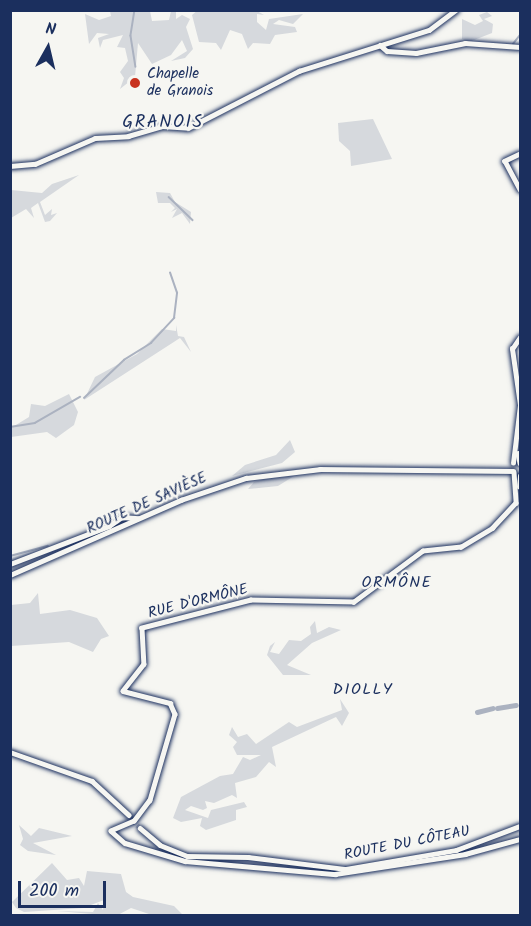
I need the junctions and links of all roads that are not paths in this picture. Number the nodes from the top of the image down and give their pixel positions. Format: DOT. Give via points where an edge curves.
graph roads {
  1 [pos="456,10"];
  2 [pos="380,45"];
  3 [pos="520,48"];
  4 [pos="520,154"];
  5 [pos="10,166"];
  6 [pos="520,189"];
  7 [pos="520,337"];
  8 [pos="518,447"];
  9 [pos="520,463"];
  10 [pos="512,464"];
  11 [pos="494,471"];
  12 [pos="520,471"];
  13 [pos="517,475"];
  14 [pos="122,517"];
  15 [pos="140,518"];
  16 [pos="127,525"];
  17 [pos="10,564"];
  18 [pos="10,575"];
  19 [pos="10,752"];
  20 [pos="129,815"];
  21 [pos="520,826"];
  22 [pos="140,828"];
  23 [pos="520,839"];
  24 [pos="259,859"];
  25 [pos="259,866"];
  1 -- 2 [label="street" via="429,30"];
  2 -- 3 [label="street" via="407,53 465,43"];
  2 -- 5 [label="street" via="299,71 188,128 162,126 86,141 33,165"];
  4 -- 6 [label="street" via="505,161"];
  7 -- 8 [label="street" via="512,351 520,392"];
  8 -- 9 [label="street"];
  8 -- 10 [label="street"];
  9 -- 10 [label="street"];
  10 -- 11 [label="street"];
  10 -- 13 [label="street"];
  11 -- 13 [label="street, ROUTE DE SAVIÈSE"];
  11 -- 15 [label="street, ROUTE DE SAVIÈSE" via="281,472 214,487"];
  12 -- 13 [label="street, ROUTE DE SAVIÈSE"];
  13 -- 25 [label="street, RUE D'ORMÔNE" via="518,499 512,510 485,534 459,548 423,551 345,604 248,600 140,630 144,663 123,691 170,703 175,714 150,800 134,821 112,826 111,833 125,843 180,860"];
  14 -- 15 [label="street"];
  14 -- 16 [label="street" via="128,519"];
  14 -- 17 [label="street" via="109,526"];
  15 -- 16 [label="street, ROUTE DE SAVIÈSE"];
  16 -- 18 [label="street, ROUTE DE SAVIÈSE"];
  19 -- 20 [label="street" via="92,781"];
  21 -- 24 [label="street, ROUTE DU CÔTEAU" via="464,848 364,868 338,869"];
  22 -- 24 [label="street" via="183,855"];
  23 -- 25 [label="street" via="465,854 352,874"];
  24 -- 25 [label="street"];
}
